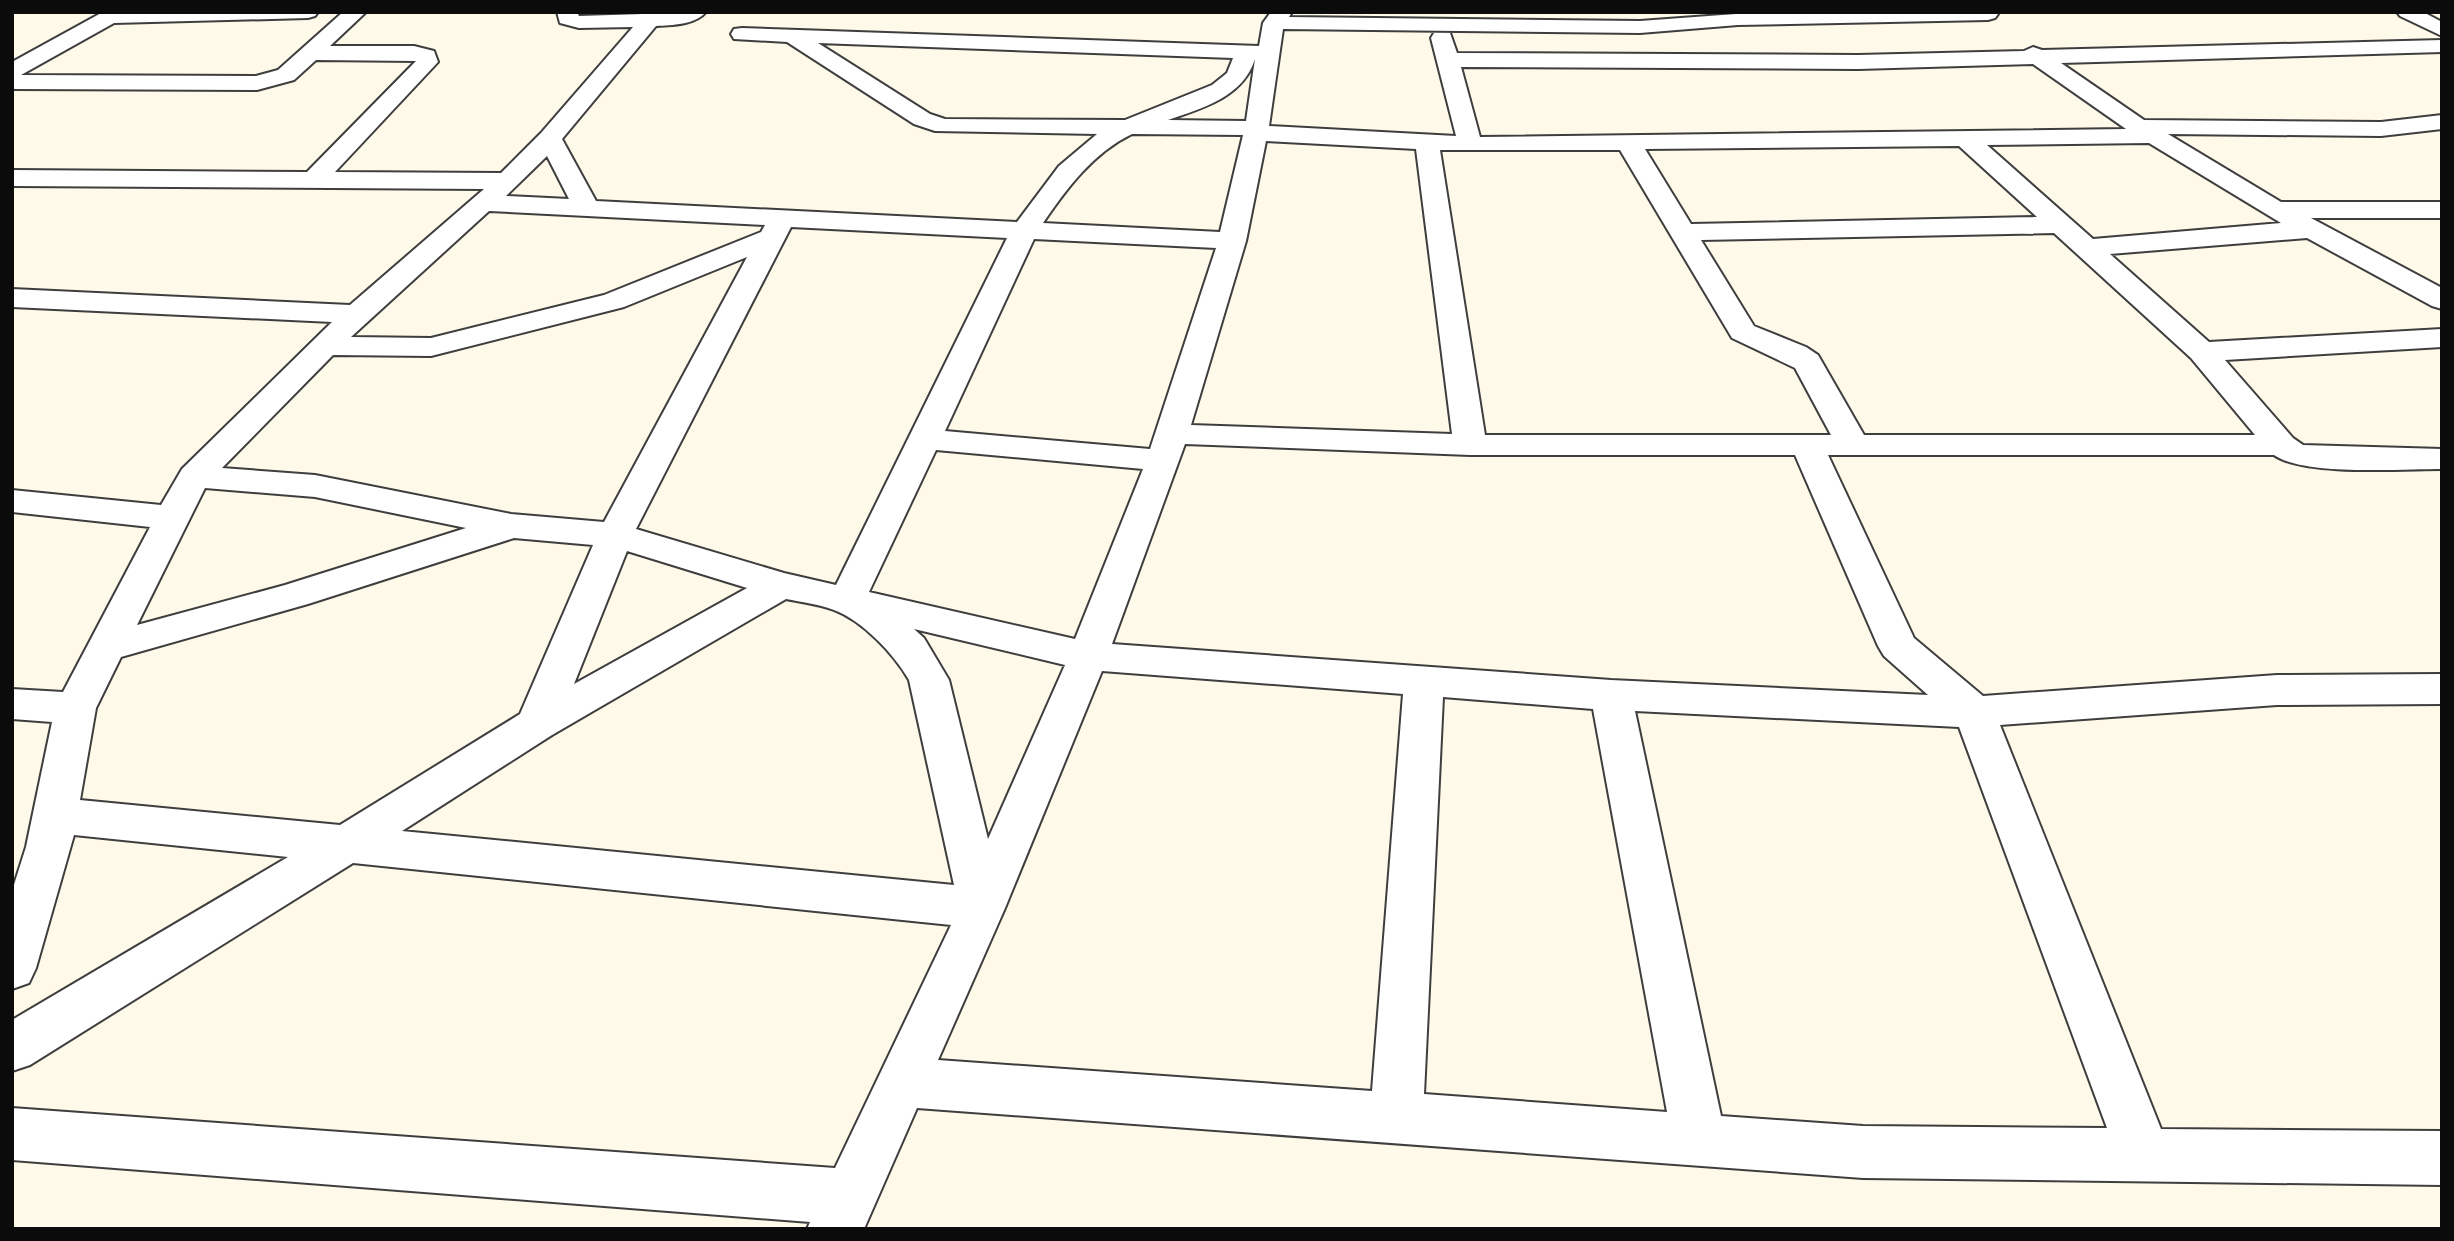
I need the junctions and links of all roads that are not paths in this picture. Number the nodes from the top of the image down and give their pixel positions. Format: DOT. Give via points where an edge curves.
graph roads {
  1 [pos="308,12"];
  2 [pos="356,12"];
  3 [pos="567,12"];
  4 [pos="696,12"];
  5 [pos="2407,12"];
  6 [pos="1987,13"];
  7 [pos="115,15"];
  8 [pos="650,20"];
  9 [pos="1636,20"];
  10 [pos="1439,26"];
  11 [pos="2442,30"];
  12 [pos="742,34"];
  13 [pos="1267,35"];
  14 [pos="793,36"];
  15 [pos="2442,46"];
  16 [pos="310,53"];
  17 [pos="2037,58"];
  18 [pos="1448,60"];
  19 [pos="12,71"];
  20 [pos="12,82"];
  21 [pos="2442,122"];
  22 [pos="1125,128"];
  23 [pos="1256,130"];
  24 [pos="2147,131"];
  25 [pos="550,138"];
  26 [pos="1966,139"];
  27 [pos="1427,142"];
  28 [pos="1629,142"];
  29 [pos="1470,144"];
  30 [pos="12,178"];
  31 [pos="314,180"];
  32 [pos="508,181"];
  33 [pos="483,203"];
  34 [pos="587,209"];
  35 [pos="2276,210"];
  36 [pos="2442,210"];
  37 [pos="2059,225"];
  38 [pos="776,229"];
  39 [pos="2312,229"];
  40 [pos="1024,231"];
  41 [pos="1682,232"];
  42 [pos="1231,241"];
  43 [pos="2084,248"];
  44 [pos="12,298"];
  45 [pos="2442,300"];
  46 [pos="356,314"];
  47 [pos="2442,338"];
  48 [pos="324,346"];
  49 [pos="2202,352"];
  50 [pos="924,439"];
  51 [pos="2281,444"];
  52 [pos="1470,445"];
  53 [pos="1807,445"];
  54 [pos="1853,445"];
  55 [pos="1168,447"];
  56 [pos="2442,459"];
  57 [pos="194,476"];
  58 [pos="12,501"];
  59 [pos="174,518"];
  60 [pos="511,526"];
  61 [pos="615,535"];
  62 [pos="781,585"];
  63 [pos="847,600"];
  64 [pos="105,648"];
  65 [pos="1088,656"];
  66 [pos="1424,680"];
  67 [pos="2442,689"];
  68 [pos="1611,695"];
  69 [pos="12,704"];
  70 [pos="75,708"];
  71 [pos="1974,712"];
  72 [pos="537,724"];
  73 [pos="39,842"];
  74 [pos="345,845"];
  75 [pos="982,908"];
  76 [pos="12,968"];
  77 [pos="12,1048"];
  78 [pos="902,1082"];
  79 [pos="1396,1118"];
  80 [pos="12,1134"];
  81 [pos="1699,1139"];
  82 [pos="2144,1156"];
  83 [pos="2442,1158"];
  84 [pos="843,1213"];
  1 -- 7 [label="street"];
  2 -- 16 [label="street"];
  3 -- 8 [label="street" via="567,19 579,22"];
  4 -- 8 [label="street" via="689,17"];
  5 -- 11 [label="street"];
  6 -- 9 [label="street"];
  6 -- 17 [label="street"];
  7 -- 19 [label="street"];
  8 -- 25 [label="street"];
  9 -- 10 [label="street"];
  10 -- 13 [label="street"];
  10 -- 18 [label="street"];
  12 -- 14 [label="street"];
  13 -- 14 [label="street"];
  13 -- 22 [label="street" via="1217,92"];
  13 -- 23 [label="street"];
  14 -- 22 [label="street" via="922,120 943,126"];
  15 -- 17 [label="street"];
  16 -- 20 [label="street" via="286,75 257,83"];
  16 -- 31 [label="street" via="426,56 426,62"];
  17 -- 18 [label="street"];
  17 -- 24 [label="street"];
  18 -- 29 [label="street"];
  21 -- 24 [label="street" via="2381,129"];
  22 -- 23 [label="street"];
  22 -- 40 [label="street" via="1080,159"];
  23 -- 27 [label="street"];
  23 -- 42 [label="street"];
  24 -- 26 [label="street"];
  24 -- 35 [label="street"];
  25 -- 32 [label="street"];
  25 -- 34 [label="street"];
  26 -- 28 [label="street"];
  26 -- 37 [label="street"];
  27 -- 29 [label="street"];
  27 -- 52 [label="street"];
  28 -- 29 [label="street"];
  28 -- 41 [label="street"];
  30 -- 31 [label="street"];
  31 -- 32 [label="street"];
  32 -- 33 [label="street"];
  33 -- 34 [label="street"];
  33 -- 46 [label="street"];
  34 -- 38 [label="street"];
  35 -- 36 [label="street"];
  35 -- 39 [label="street"];
  37 -- 41 [label="street"];
  37 -- 43 [label="street"];
  38 -- 40 [label="street"];
  38 -- 48 [label="street" via="614,301 431,347"];
  38 -- 61 [label="street"];
  39 -- 43 [label="street"];
  39 -- 45 [label="street"];
  40 -- 42 [label="street"];
  40 -- 50 [label="street"];
  41 -- 54 [label="street" via="1743,332 1807,362"];
  42 -- 55 [label="street"];
  43 -- 49 [label="street"];
  44 -- 46 [label="street"];
  46 -- 48 [label="street"];
  47 -- 49 [label="street"];
  48 -- 57 [label="street"];
  49 -- 51 [label="street"];
  50 -- 55 [label="street"];
  50 -- 63 [label="street"];
  51 -- 54 [label="street"];
  51 -- 56 [label="street" via="2292,453 2312,457"];
  52 -- 53 [label="street"];
  52 -- 55 [label="street"];
  53 -- 54 [label="street"];
  53 -- 71 [label="street" via="1898,646"];
  55 -- 65 [label="street"];
  57 -- 59 [label="street"];
  57 -- 60 [label="street" via="315,486"];
  58 -- 59 [label="street"];
  59 -- 64 [label="street"];
  60 -- 61 [label="street"];
  60 -- 64 [label="street" via="295,595"];
  61 -- 62 [label="street"];
  61 -- 72 [label="street"];
  62 -- 63 [label="street"];
  62 -- 72 [label="street"];
  63 -- 65 [label="street"];
  63 -- 75 [label="street" via="910,648 929,680"];
  64 -- 70 [label="street"];
  65 -- 66 [label="street"];
  65 -- 75 [label="street"];
  66 -- 68 [label="street"];
  66 -- 79 [label="street"];
  67 -- 71 [label="street" via="2277,690"];
  68 -- 71 [label="street"];
  68 -- 81 [label="street"];
  69 -- 70 [label="street"];
  70 -- 73 [label="street"];
  71 -- 82 [label="street"];
  72 -- 74 [label="street"];
  73 -- 74 [label="street"];
  73 -- 76 [label="street"];
  74 -- 75 [label="street"];
  74 -- 77 [label="street"];
  75 -- 78 [label="street"];
  78 -- 79 [label="street"];
  78 -- 84 [label="street"];
  79 -- 81 [label="street"];
  80 -- 84 [label="street"];
  81 -- 82 [label="street" via="1863,1152"];
  82 -- 83 [label="street"];
}
